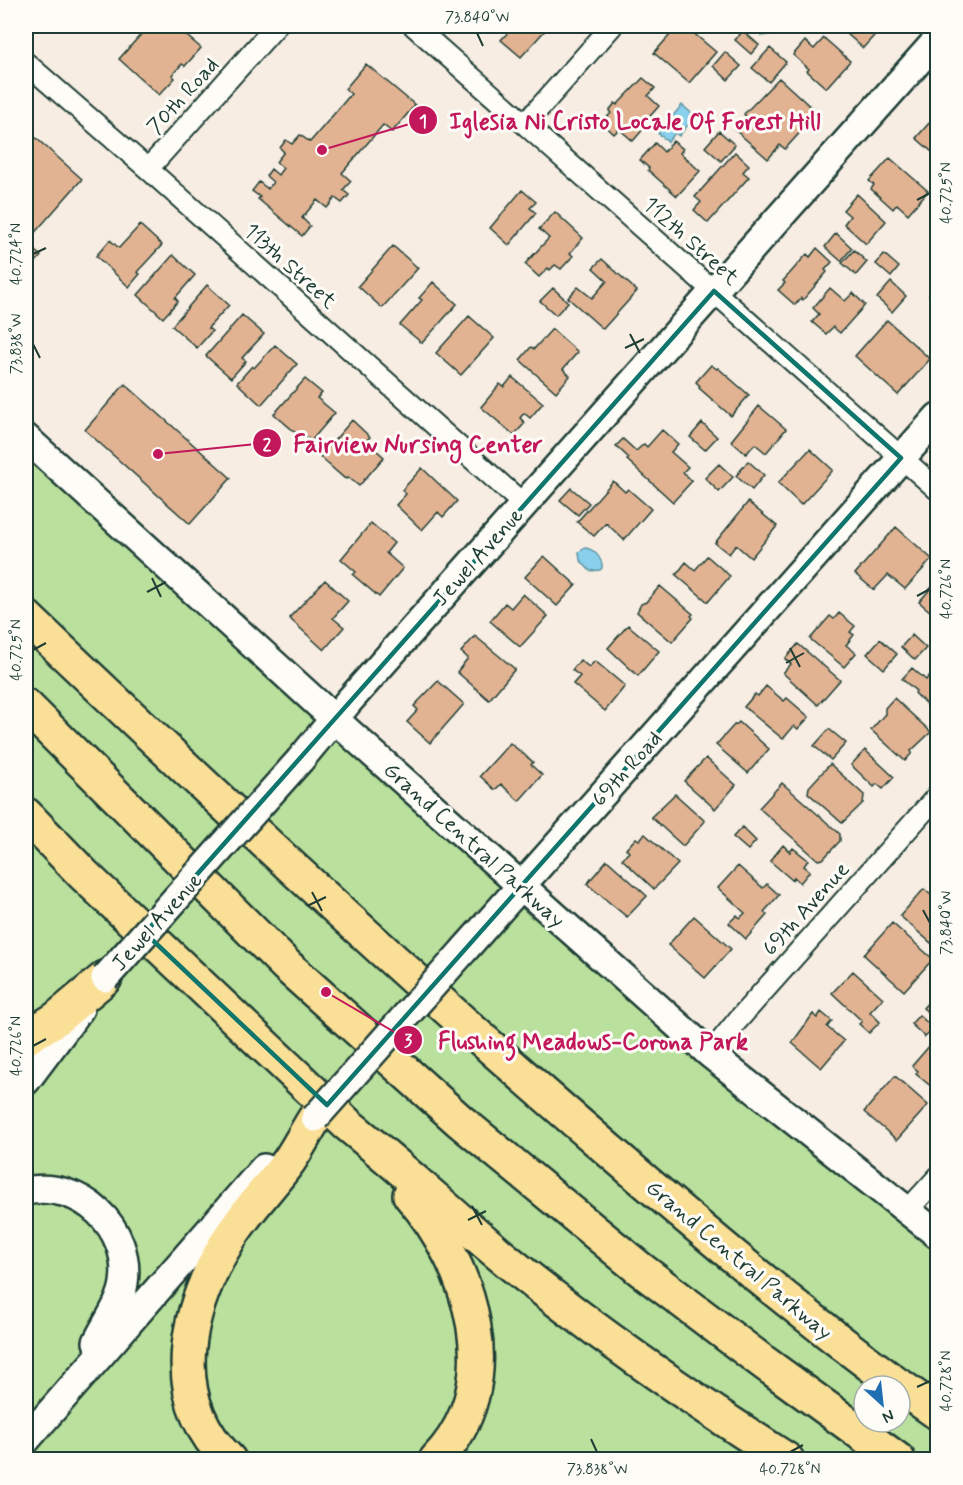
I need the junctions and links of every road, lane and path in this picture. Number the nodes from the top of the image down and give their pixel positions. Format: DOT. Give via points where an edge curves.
graph roads {
  1 [pos="276,26"];
  2 [pos="414,26"];
  3 [pos="612,26"];
  4 [pos="938,39"];
  5 [pos="26,63"];
  6 [pos="525,124"];
  7 [pos="148,169"];
  8 [pos="714,291"];
  9 [pos="938,417"];
  10 [pos="26,438"];
  11 [pos="901,458"];
  12 [pos="938,490"];
  13 [pos="523,504"];
  14 [pos="26,592"];
  15 [pos="26,617"];
  16 [pos="26,706"];
  17 [pos="335,718"];
  18 [pos="166,750"];
  19 [pos="938,795"];
  20 [pos="26,815"];
  21 [pos="26,831"];
  22 [pos="84,875"];
  23 [pos="522,886"];
  24 [pos="105,978"];
  25 [pos="26,1038"];
  26 [pos="710,1054"];
  27 [pos="26,1081"];
  28 [pos="315,1118"];
  29 [pos="347,1124"];
  30 [pos="938,1177"];
  31 [pos="26,1191"];
  32 [pos="906,1212"];
  33 [pos="938,1235"];
  34 [pos="884,1374"];
  35 [pos="75,1382"];
  36 [pos="912,1395"];
  37 [pos="938,1413"];
  38 [pos="26,1440"];
  39 [pos="229,1460"];
  40 [pos="436,1460"];
  41 [pos="787,1460"];
  42 [pos="898,1460"];
  1 -- 7 [label="street, 70th Road"];
  2 -- 6 [label="street, 112th Street"];
  3 -- 6 [label="street"];
  4 -- 8 [label="street, Jewel Avenue"];
  5 -- 7 [label="street, 113th Street"];
  6 -- 8 [label="street, 112th Street"];
  7 -- 13 [label="street, 113th Street"];
  8 -- 11 [label="street, 112th Street"];
  8 -- 13 [label="street, Jewel Avenue"];
  9 -- 11 [label="street, 69th Road"];
  10 -- 17 [label="street, Grand Central Parkway"];
  11 -- 12 [label="street, 112th Street"];
  11 -- 23 [label="street, 69th Road"];
  13 -- 17 [label="street, Jewel Avenue"];
  14 -- 18 [label="highway"];
  15 -- 18 [label="highway, Grand Central Parkway"];
  16 -- 42 [label="highway" via="279,958 460,1121 649,1275"];
  17 -- 23 [label="street, Grand Central Parkway"];
  17 -- 24 [label="street, Jewel Avenue, bridge"];
  18 -- 34 [label="highway, Grand Central Parkway" via="393,961 566,1113 804,1314"];
  19 -- 26 [label="street, 69th Avenue"];
  20 -- 22 [label="highway"];
  21 -- 22 [label="highway"];
  22 -- 29 [label="highway"];
  23 -- 26 [label="street, Grand Central Parkway"];
  23 -- 28 [label="street, 69th Road, bridge"];
  24 -- 25 [label="highway" via="56,1019"];
  24 -- 27 [label="street, Jewel Avenue"];
  26 -- 32 [label="street, Grand Central Parkway"];
  28 -- 35 [label="street" via="277,1154"];
  28 -- 39 [label="highway" via="289,1161 229,1238 196,1311 187,1354 191,1396 202,1422"];
  29 -- 40 [label="highway" via="434,1226 456,1266 467,1297 476,1341 474,1384 467,1412"];
  29 -- 41 [label="highway" via="575,1313"];
  30 -- 32 [label="street"];
  31 -- 35 [label="street" via="52,1190 80,1198 105,1219 123,1254 125,1276 120,1297"];
  32 -- 33 [label="street, Grand Central Parkway"];
  35 -- 38 [label="street"];
  36 -- 37 [label="highway, Grand Central Parkway"];
}
